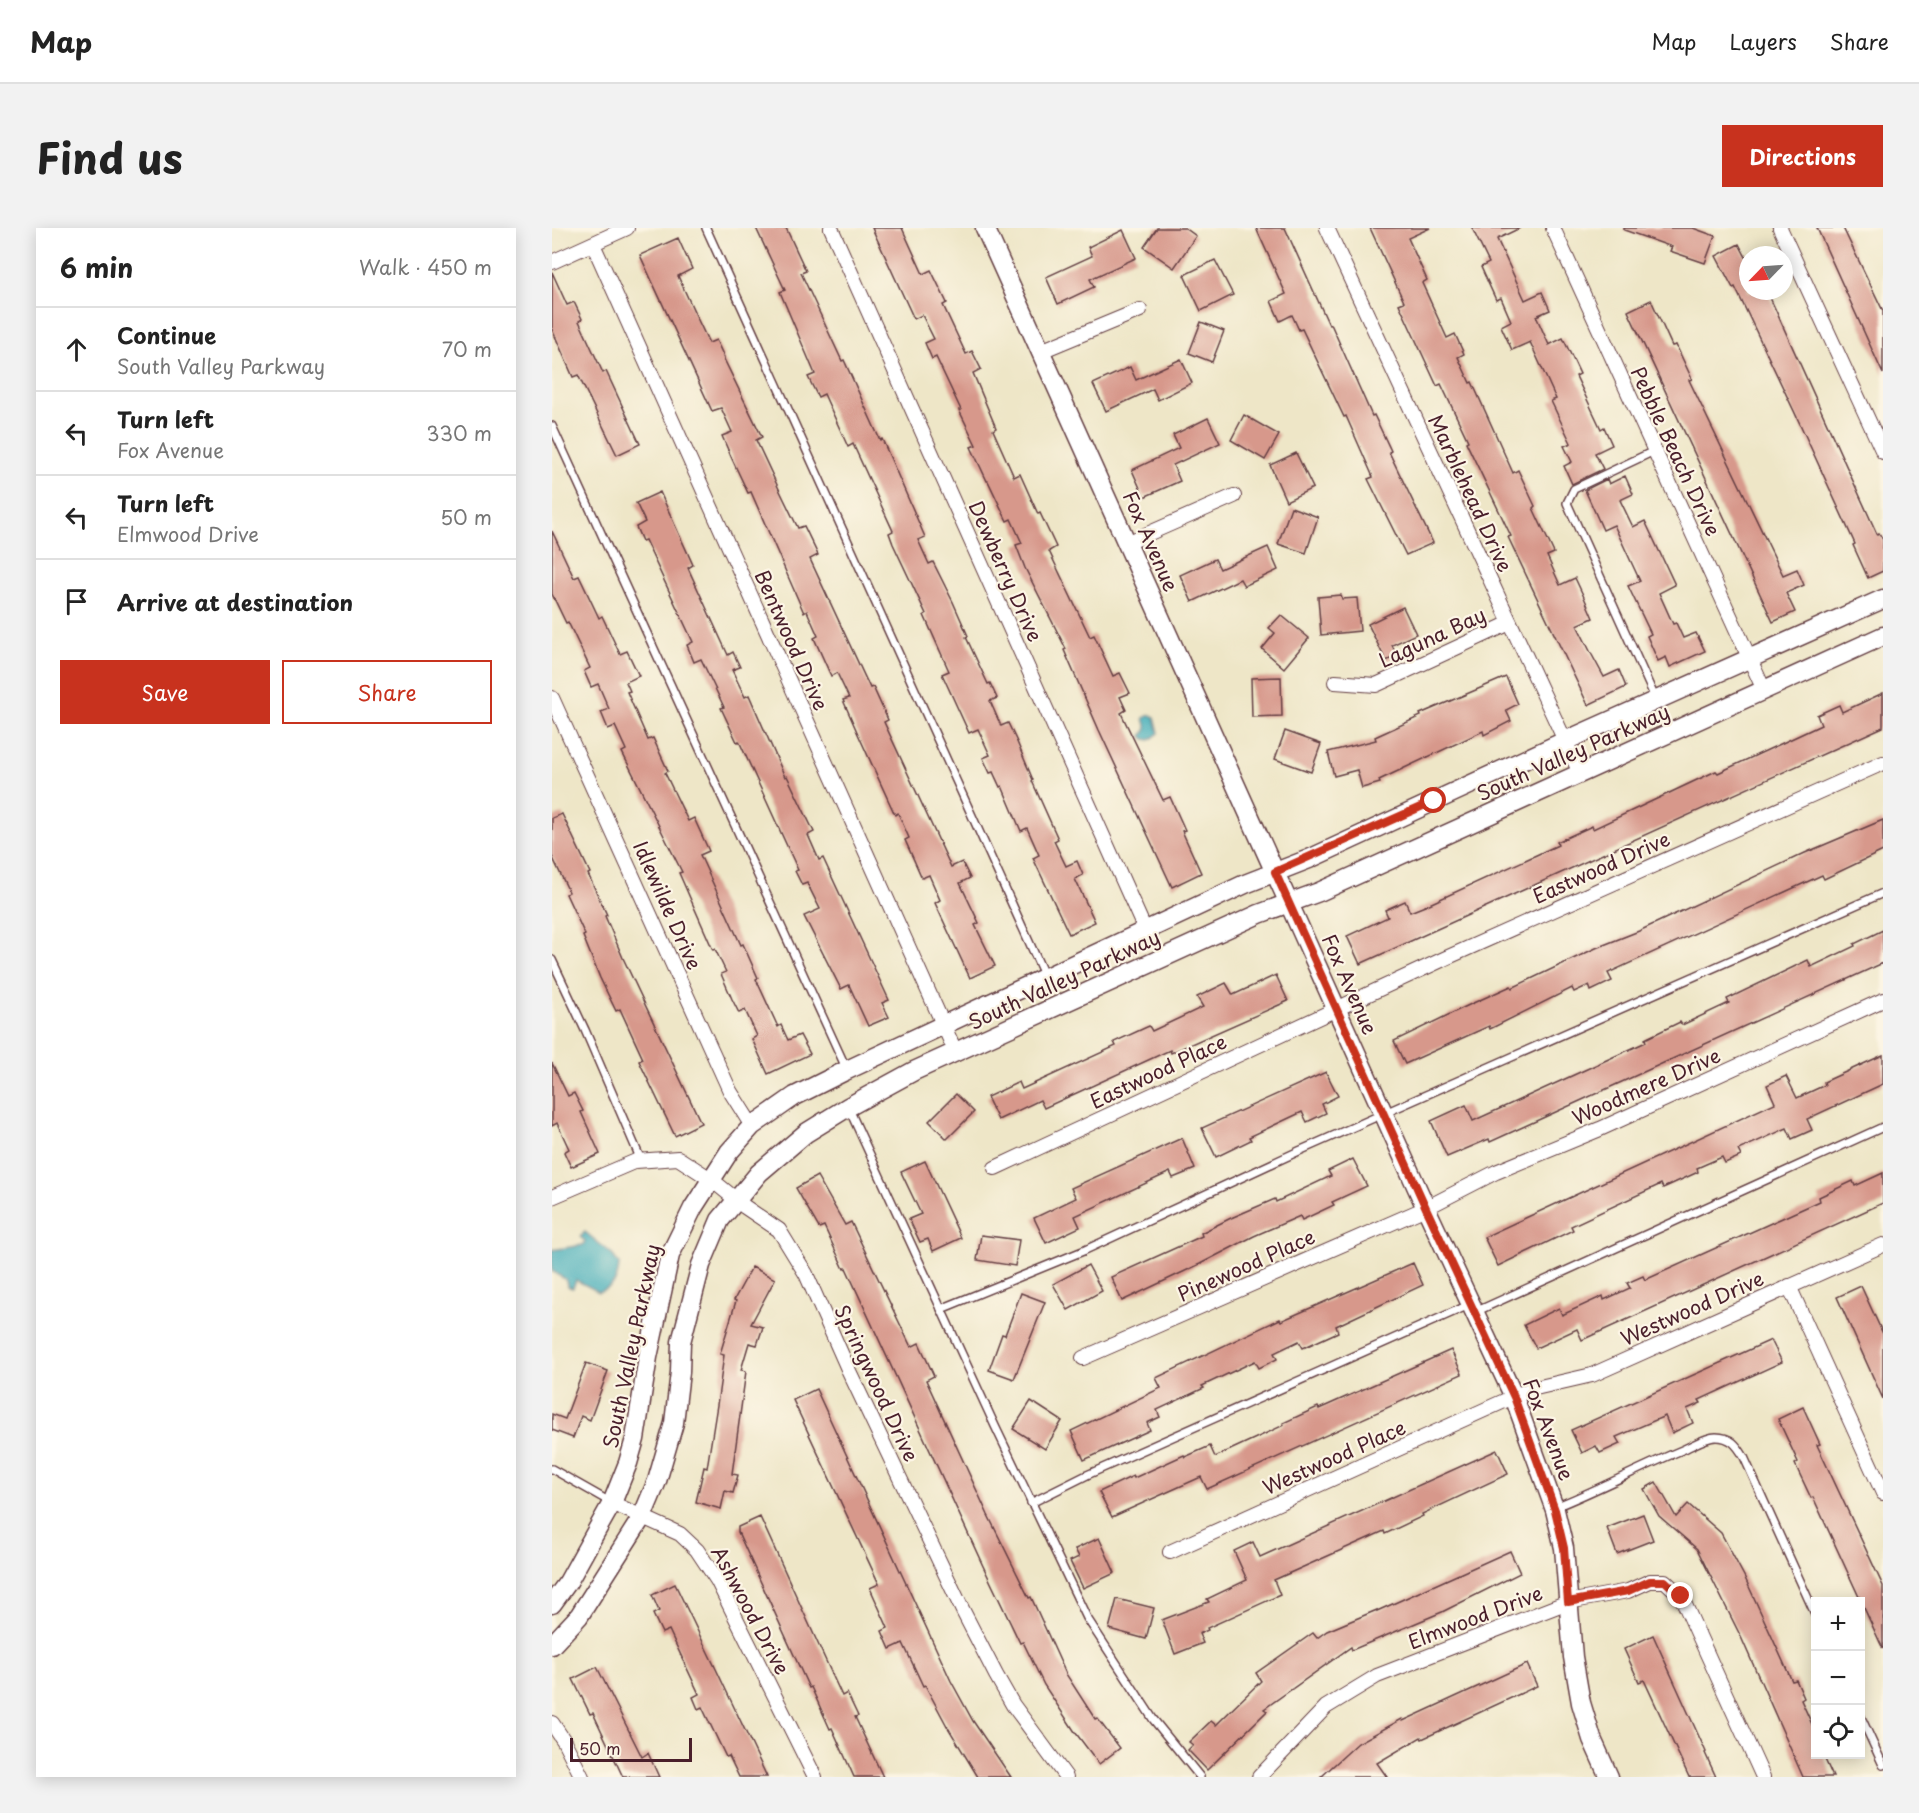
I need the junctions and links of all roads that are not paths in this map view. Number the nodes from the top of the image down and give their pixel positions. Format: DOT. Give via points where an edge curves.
graph roads {
  1 [pos="627,228"];
  2 [pos="706,228"];
  3 [pos="831,228"];
  4 [pos="985,228"];
  5 [pos="1327,228"];
  6 [pos="1553,228"];
  7 [pos="1780,228"];
  8 [pos="593,244"];
  9 [pos="552,262"];
  10 [pos="1140,310"];
  11 [pos="1041,351"];
  12 [pos="552,426"];
  13 [pos="1654,451"];
  14 [pos="1883,452"];
  15 [pos="1234,496"];
  16 [pos="1127,543"];
  17 [pos="1883,599"];
  18 [pos="1510,623"];
  19 [pos="1883,636"];
  20 [pos="1750,658"];
  21 [pos="1335,682"];
  22 [pos="1764,690"];
  23 [pos="552,698"];
  24 [pos="1656,700"];
  25 [pos="1565,741"];
  26 [pos="1883,763"];
  27 [pos="1580,773"];
  28 [pos="1275,872"];
  29 [pos="1883,892"];
  30 [pos="1288,903"];
  31 [pos="1145,930"];
  32 [pos="552,960"];
  33 [pos="1045,977"];
  34 [pos="1883,1000"];
  35 [pos="1336,1009"];
  36 [pos="943,1025"];
  37 [pos="956,1053"];
  38 [pos="847,1070"];
  39 [pos="848,1107"];
  40 [pos="1383,1114"];
  41 [pos="752,1126"];
  42 [pos="1883,1127"];
  43 [pos="641,1160"];
  44 [pos="995,1168"];
  45 [pos="712,1180"];
  46 [pos="552,1197"];
  47 [pos="736,1198"];
  48 [pos="1426,1208"];
  49 [pos="1883,1245"];
  50 [pos="1789,1286"];
  51 [pos="1473,1308"];
  52 [pos="941,1309"];
  53 [pos="1083,1358"];
  54 [pos="1514,1397"];
  55 [pos="552,1469"];
  56 [pos="1883,1493"];
  57 [pos="612,1503"];
  58 [pos="1031,1503"];
  59 [pos="1554,1507"];
  60 [pos="642,1517"];
  61 [pos="1170,1552"];
  62 [pos="1568,1602"];
  63 [pos="552,1604"];
  64 [pos="1811,1607"];
  65 [pos="552,1645"];
  66 [pos="552,1723"];
  67 [pos="1865,1726"];
  68 [pos="1883,1765"];
  69 [pos="582,1777"];
  70 [pos="815,1777"];
  71 [pos="1066,1777"];
  72 [pos="1200,1777"];
  73 [pos="1259,1777"];
  74 [pos="1609,1777"];
  75 [pos="1763,1777"];
  1 -- 8 [label="street"];
  2 -- 33 [label="lane"];
  3 -- 31 [label="street, Dewberry Drive"];
  4 -- 11 [label="main road, Fox Avenue"];
  5 -- 18 [label="street, Marblehead Drive"];
  6 -- 13 [label="street, Pebble Beach Drive"];
  7 -- 14 [label="street"];
  8 -- 9 [label="street"];
  8 -- 36 [label="street, Bentwood Drive"];
  10 -- 11 [label="street"];
  11 -- 16 [label="main road, Fox Avenue"];
  12 -- 38 [label="lane"];
  13 -- 20 [label="street, Pebble Beach Drive"];
  13 -- 24 [label="lane" via="1574,489 1567,502"];
  15 -- 16 [label="street"];
  16 -- 28 [label="main road, Fox Avenue"];
  17 -- 20 [label="main road, South Valley Parkway"];
  18 -- 21 [label="street, Laguna Bay" via="1376,685"];
  18 -- 25 [label="street, Marblehead Drive"];
  19 -- 22 [label="main road, South Valley Parkway"];
  20 -- 22 [label="street, Pebble Beach Drive"];
  20 -- 24 [label="main road, South Valley Parkway"];
  22 -- 27 [label="main road, South Valley Parkway"];
  23 -- 41 [label="street, Idlewilde Drive" via="730,1092"];
  24 -- 25 [label="main road, South Valley Parkway"];
  25 -- 27 [label="street, Marblehead Drive"];
  25 -- 28 [label="main road, South Valley Parkway"];
  26 -- 35 [label="street, Eastwood Drive"];
  27 -- 30 [label="main road, South Valley Parkway"];
  28 -- 30 [label="main road, Fox Avenue"];
  28 -- 31 [label="main road, South Valley Parkway"];
  29 -- 40 [label="lane"];
  30 -- 35 [label="main road, Fox Avenue"];
  30 -- 37 [label="main road, South Valley Parkway"];
  31 -- 33 [label="main road, South Valley Parkway"];
  32 -- 43 [label="lane"];
  33 -- 36 [label="main road, South Valley Parkway"];
  34 -- 48 [label="street, Woodmere Drive" via="1496,1172"];
  35 -- 40 [label="main road, Fox Avenue"];
  35 -- 44 [label="street, Eastwood Place"];
  36 -- 37 [label="street, Bentwood Drive"];
  36 -- 38 [label="main road, South Valley Parkway"];
  37 -- 39 [label="main road, South Valley Parkway"];
  38 -- 41 [label="main road, South Valley Parkway" via="795,1096"];
  39 -- 47 [label="main road, South Valley Parkway" via="779,1154"];
  39 -- 52 [label="lane"];
  40 -- 48 [label="main road, Fox Avenue"];
  40 -- 52 [label="lane" via="1083,1251"];
  41 -- 45 [label="main road, South Valley Parkway" via="729,1152"];
  42 -- 51 [label="lane"];
  43 -- 45 [label="street, Springwood Drive" via="678,1158"];
  43 -- 46 [label="street, Springwood Drive"];
  45 -- 47 [label="street, Springwood Drive"];
  45 -- 57 [label="main road, South Valley Parkway" via="670,1255 635,1439"];
  47 -- 60 [label="main road, South Valley Parkway" via="720,1220 693,1292 681,1342 674,1423"];
  47 -- 71 [label="street, Springwood Drive" via="779,1230 788,1242 996,1676"];
  48 -- 51 [label="main road, Fox Avenue"];
  48 -- 53 [label="street, Pinewood Place"];
  49 -- 50 [label="street, Westwood Drive"];
  50 -- 54 [label="street, Westwood Drive" via="1592,1375"];
  50 -- 56 [label="street"];
  51 -- 54 [label="main road, Fox Avenue"];
  51 -- 58 [label="lane" via="1095,1471"];
  52 -- 58 [label="lane"];
  54 -- 59 [label="main road, Fox Avenue"];
  54 -- 61 [label="street, Westwood Place"];
  55 -- 57 [label="lane"];
  57 -- 60 [label="street, Ashwood Drive"];
  57 -- 63 [label="main road, South Valley Parkway"];
  58 -- 72 [label="lane" via="1099,1638 1153,1719"];
  59 -- 62 [label="main road, Fox Avenue" via="1564,1548"];
  59 -- 64 [label="lane" via="1712,1437 1728,1439 1744,1457"];
  60 -- 65 [label="main road, South Valley Parkway" via="579,1616"];
  60 -- 70 [label="street, Ashwood Drive" via="680,1534 697,1550 717,1580"];
  62 -- 73 [label="street, Elmwood Drive" via="1377,1676 1348,1691 1326,1707"];
  62 -- 74 [label="main road, Fox Avenue" via="1581,1703"];
  62 -- 75 [label="street, Elmwood Drive" via="1628,1591 1650,1581 1665,1581 1681,1596"];
  66 -- 69 [label="street"];
  67 -- 68 [label="lane"];
}
